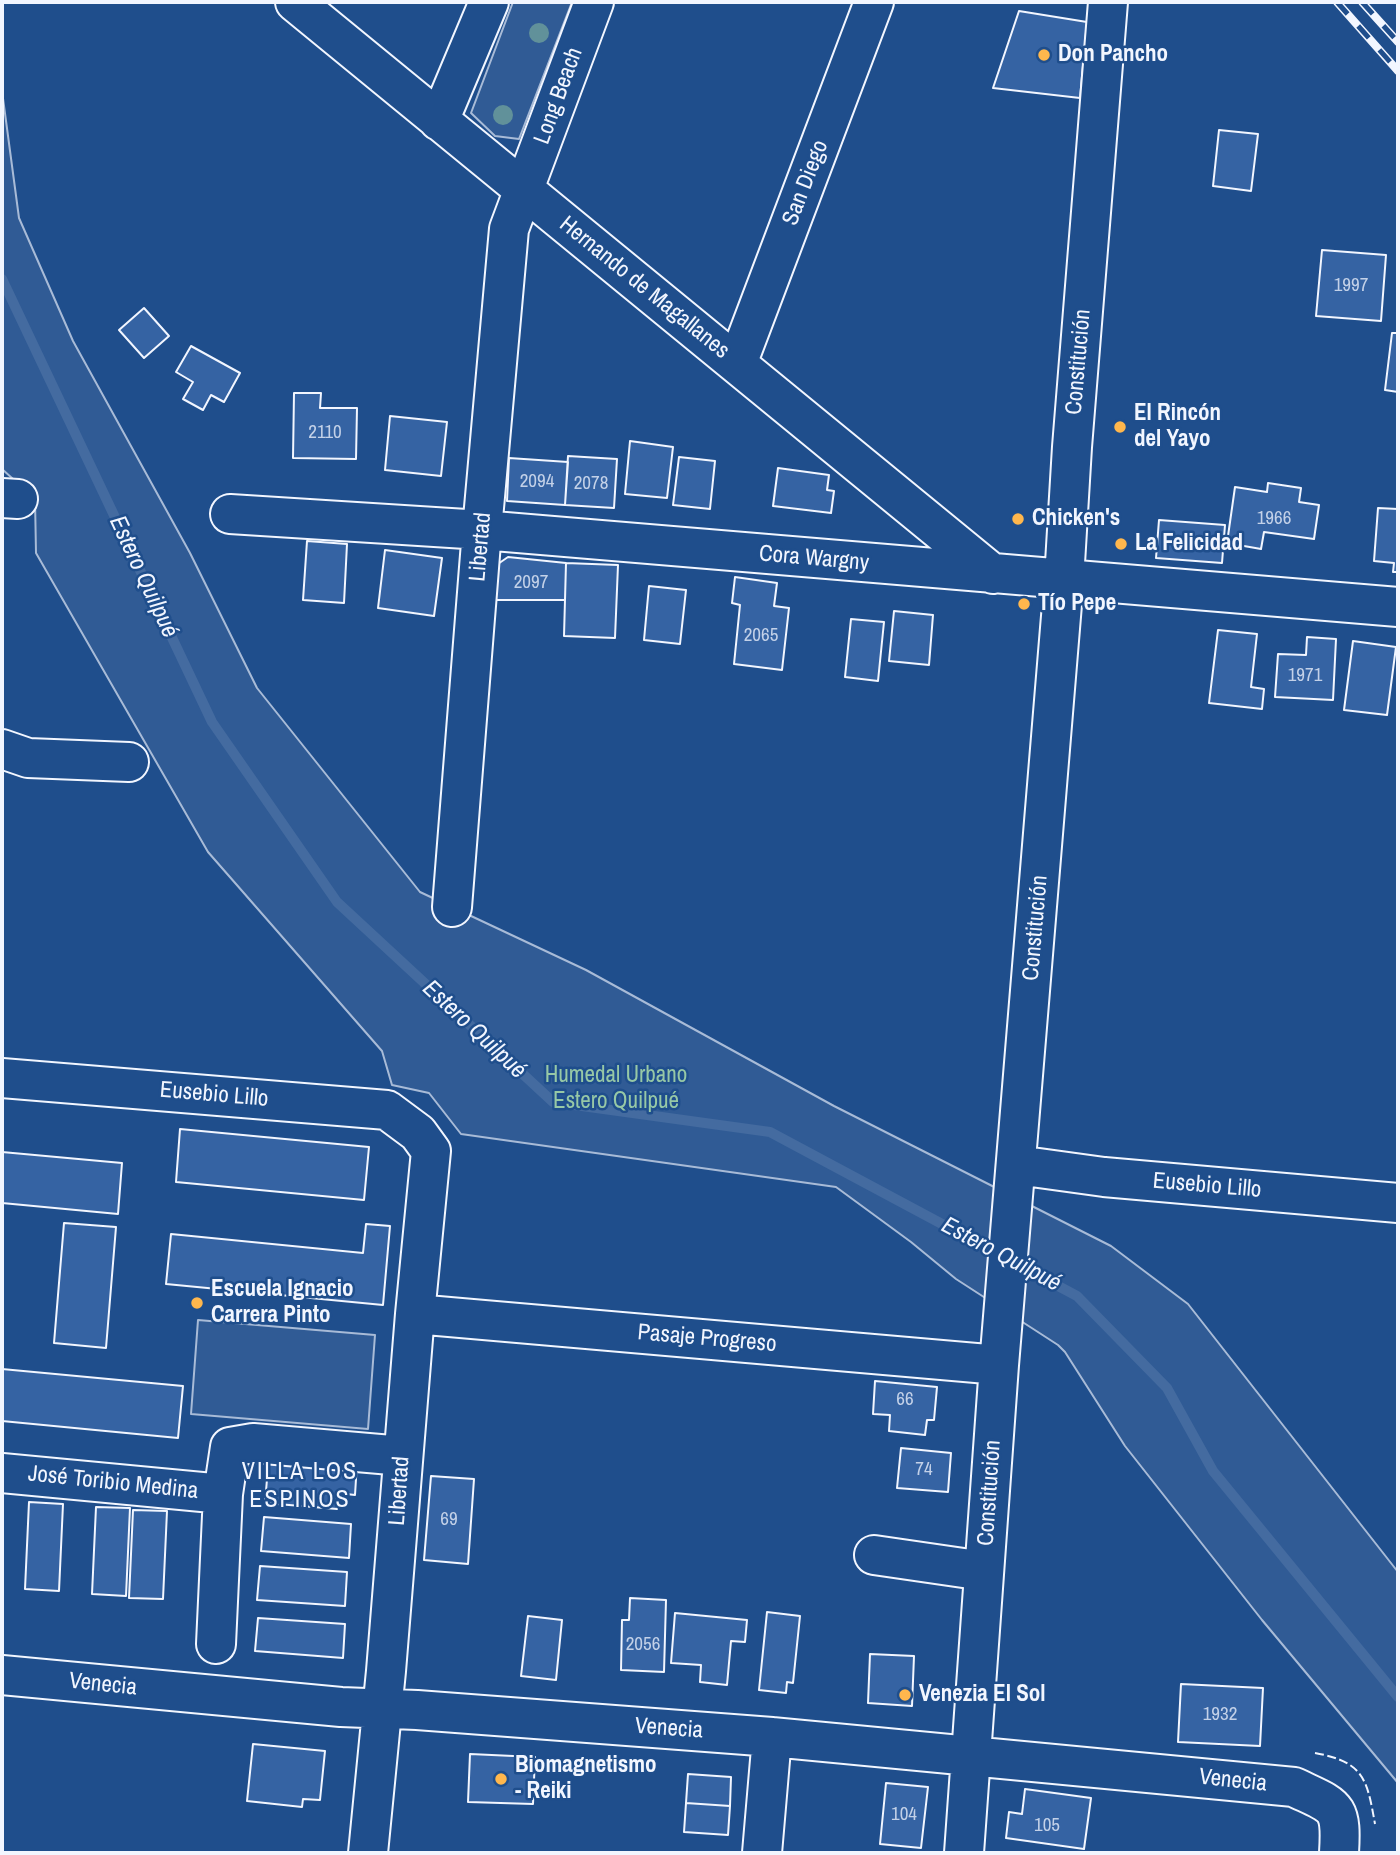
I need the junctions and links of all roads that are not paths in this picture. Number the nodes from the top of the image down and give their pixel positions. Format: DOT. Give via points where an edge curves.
graph roads {
  1 [pos="295,2"];
  2 [pos="489,2"];
  3 [pos="594,2"];
  4 [pos="874,2"];
  5 [pos="1108,2"];
  6 [pos="439,121"];
  7 [pos="524,190"];
  8 [pos="737,364"];
  9 [pos="230,514"];
  10 [pos="482,530"];
  11 [pos="993,574"];
  12 [pos="1064,580"];
  13 [pos="1398,607"];
  14 [pos="2,749"];
  15 [pos="130,762"];
  16 [pos="453,907"];
  17 [pos="2,1078"];
  18 [pos="418,1133"];
  19 [pos="1016,1178"];
  20 [pos="1398,1203"];
  21 [pos="415,1314"];
  22 [pos="999,1364"];
  23 [pos="403,1456"];
  24 [pos="2,1473"];
  25 [pos="223,1494"];
  26 [pos="874,1555"];
  27 [pos="985,1571"];
  28 [pos="216,1644"];
  29 [pos="2,1675"];
  30 [pos="382,1708"];
  31 [pos="772,1737"];
  32 [pos="971,1754"];
  33 [pos="368,1853"];
  34 [pos="762,1853"];
  35 [pos="964,1853"];
  36 [pos="1339,1853"];
  1 -- 6 [label="street, Hernando de Magallanes"];
  2 -- 6 [label="street"];
  3 -- 7 [label="street, Long Beach"];
  4 -- 8 [label="street, San Diego"];
  5 -- 12 [label="street, Constitución"];
  6 -- 7 [label="street, Hernando de Magallanes"];
  7 -- 8 [label="street, Hernando de Magallanes"];
  7 -- 10 [label="street, Libertad" via="509,229"];
  8 -- 11 [label="street, Hernando de Magallanes"];
  9 -- 10 [label="street, Cora Wargny"];
  10 -- 11 [label="street, Cora Wargny"];
  10 -- 16 [label="street, Libertad"];
  11 -- 12 [label="street, Cora Wargny"];
  12 -- 13 [label="street, Cora Wargny"];
  12 -- 19 [label="street, Constitución"];
  14 -- 15 [label="street" via="28,758"];
  17 -- 18 [label="street, Eusebio Lillo" via="387,1110"];
  18 -- 21 [label="street, Libertad" via="431,1152"];
  19 -- 20 [label="street, Eusebio Lillo" via="1104,1177"];
  19 -- 22 [label="street, Constitución"];
  21 -- 22 [label="street, Pasaje Progreso"];
  21 -- 23 [label="street, Libertad"];
  22 -- 27 [label="street, Constitución"];
  23 -- 25 [label="street, José Toribio Medina" via="253,1443 230,1447"];
  23 -- 30 [label="street, Libertad"];
  24 -- 25 [label="street, José Toribio Medina"];
  25 -- 28 [label="street, José Toribio Medina"];
  26 -- 27 [label="street"];
  27 -- 32 [label="street, Constitución"];
  29 -- 30 [label="street, Venecia"];
  30 -- 31 [label="street, Venecia"];
  30 -- 33 [label="street, Libertad"];
  31 -- 32 [label="street, Venecia"];
  31 -- 34 [label="street"];
  32 -- 35 [label="street, Constitución"];
  32 -- 36 [label="street, Venecia" via="1294,1787 1331,1804 1341,1824"];
}
